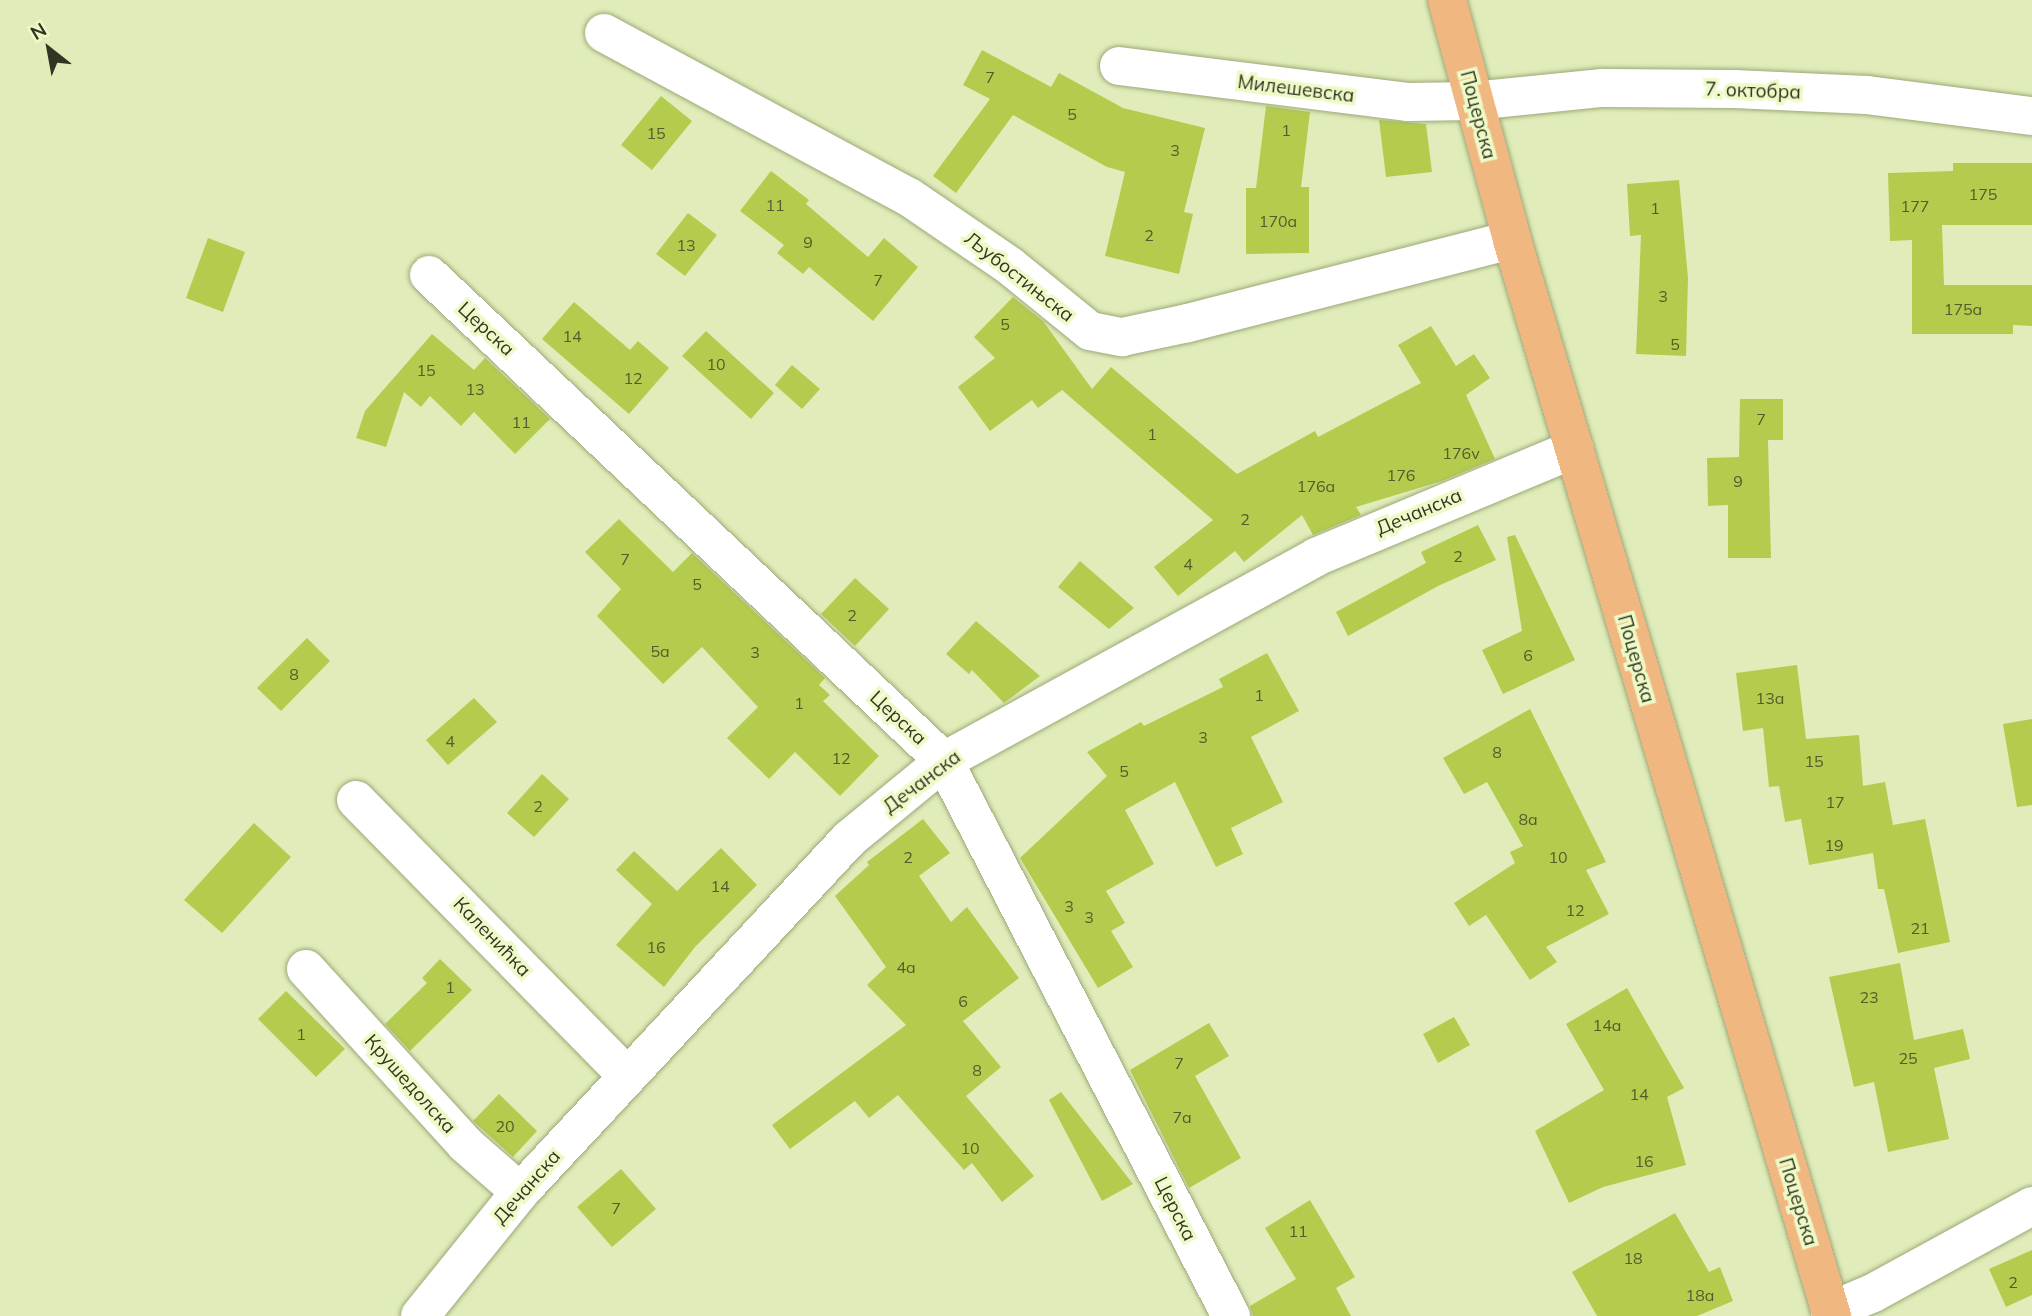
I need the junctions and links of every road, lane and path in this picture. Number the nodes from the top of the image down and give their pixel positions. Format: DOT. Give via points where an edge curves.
graph roads {
  1 [pos="1447,0"];
  2 [pos="604,33"];
  3 [pos="1119,66"];
  4 [pos="1473,101"];
  5 [pos="2032,116"];
  6 [pos="1513,240"];
  7 [pos="429,275"];
  8 [pos="1574,449"];
  9 [pos="944,761"];
  10 [pos="356,800"];
  11 [pos="306,969"];
  12 [pos="627,1076"];
  13 [pos="520,1192"];
  14 [pos="2032,1206"];
  15 [pos="1831,1314"];
  16 [pos="420,1316"];
  17 [pos="1231,1316"];
  1 -- 4 [label="main road, Поцерска"];
  2 -- 6 [label="street, Љубостињска" via="909,197 1010,266 1090,331 1122,337 1188,323"];
  3 -- 4 [label="street, Милешевска" via="1409,102"];
  4 -- 5 [label="street, 7. октобра" via="1602,88 1734,89 1867,95"];
  4 -- 6 [label="main road, Поцерска"];
  6 -- 8 [label="main road, Поцерска"];
  7 -- 9 [label="street, Церска"];
  8 -- 9 [label="street, Дечанска" via="1316,557"];
  8 -- 15 [label="main road, Поцерска"];
  9 -- 12 [label="street, Дечанска" via="849,839"];
  9 -- 17 [label="street, Церска"];
  10 -- 12 [label="street, Каленићка"];
  11 -- 13 [label="street, Крушедолска" via="465,1144"];
  12 -- 13 [label="street, Дечанска"];
  13 -- 16 [label="street, Дечанска"];
  14 -- 15 [label="street"];
}
